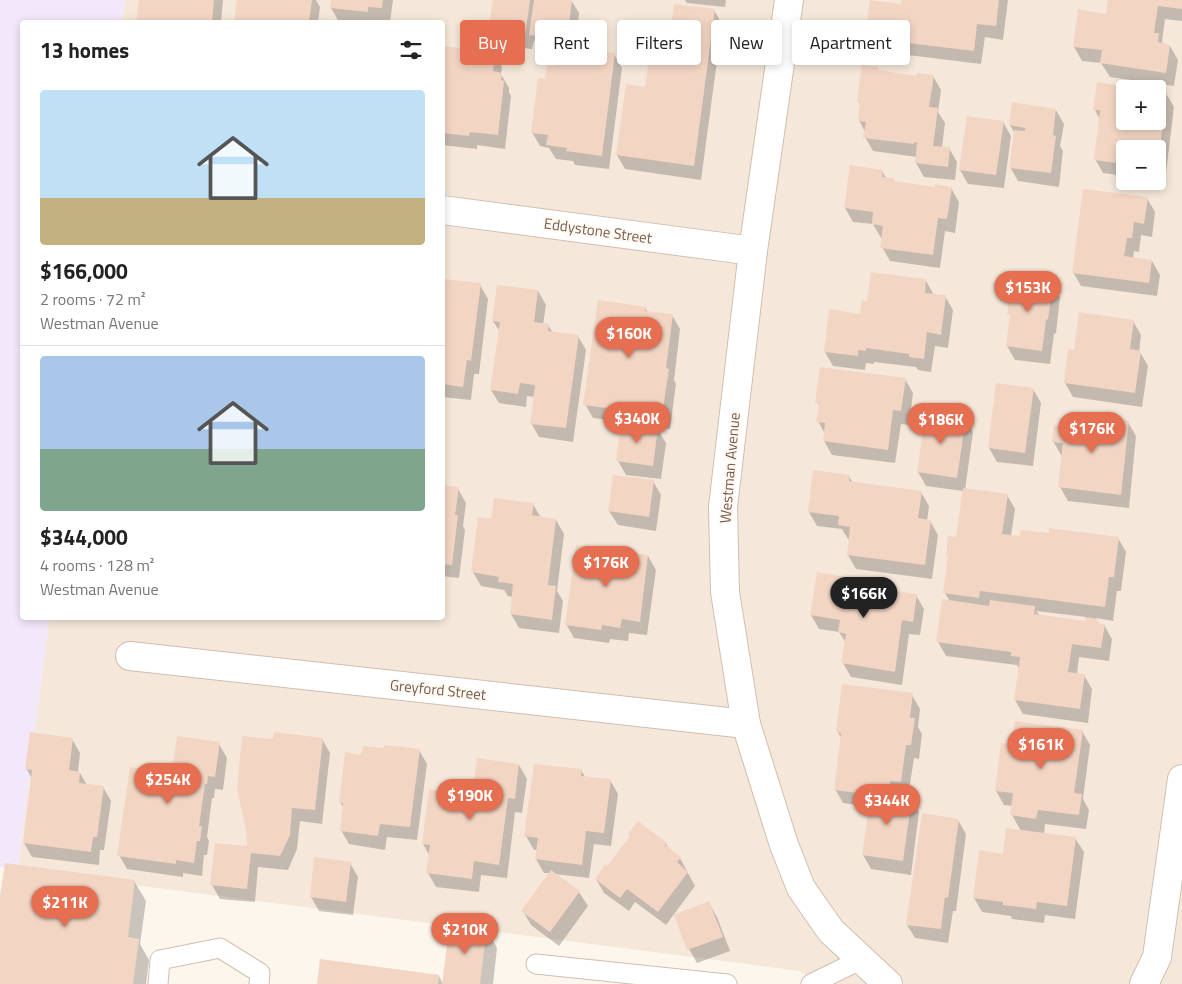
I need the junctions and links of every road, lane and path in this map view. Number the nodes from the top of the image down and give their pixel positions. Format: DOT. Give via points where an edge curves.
graph roads {
  1 [pos="789,0"];
  2 [pos="445,210"];
  3 [pos="753,251"];
  4 [pos="130,656"];
  5 [pos="746,724"];
  6 [pos="1182,779"];
  7 [pos="862,959"];
  8 [pos="536,964"];
  9 [pos="158,984"];
  10 [pos="259,984"];
  11 [pos="726,984"];
  12 [pos="811,984"];
  13 [pos="888,984"];
  14 [pos="1144,984"];
  1 -- 3 [label="street, Westman Avenue"];
  2 -- 3 [label="street, Eddystone Street"];
  3 -- 5 [label="street, Westman Avenue" via="723,507 725,592"];
  4 -- 5 [label="street, Greyford Street"];
  5 -- 7 [label="street, Westman Avenue" via="801,888 831,930"];
  6 -- 14 [label="street" via="1157,957"];
  7 -- 12 [label="lane"];
  7 -- 13 [label="street, Westman Avenue"];
  8 -- 11 [label="lane"];
  9 -- 10 [label="lane" via="160,960 220,948 260,973"];
}
